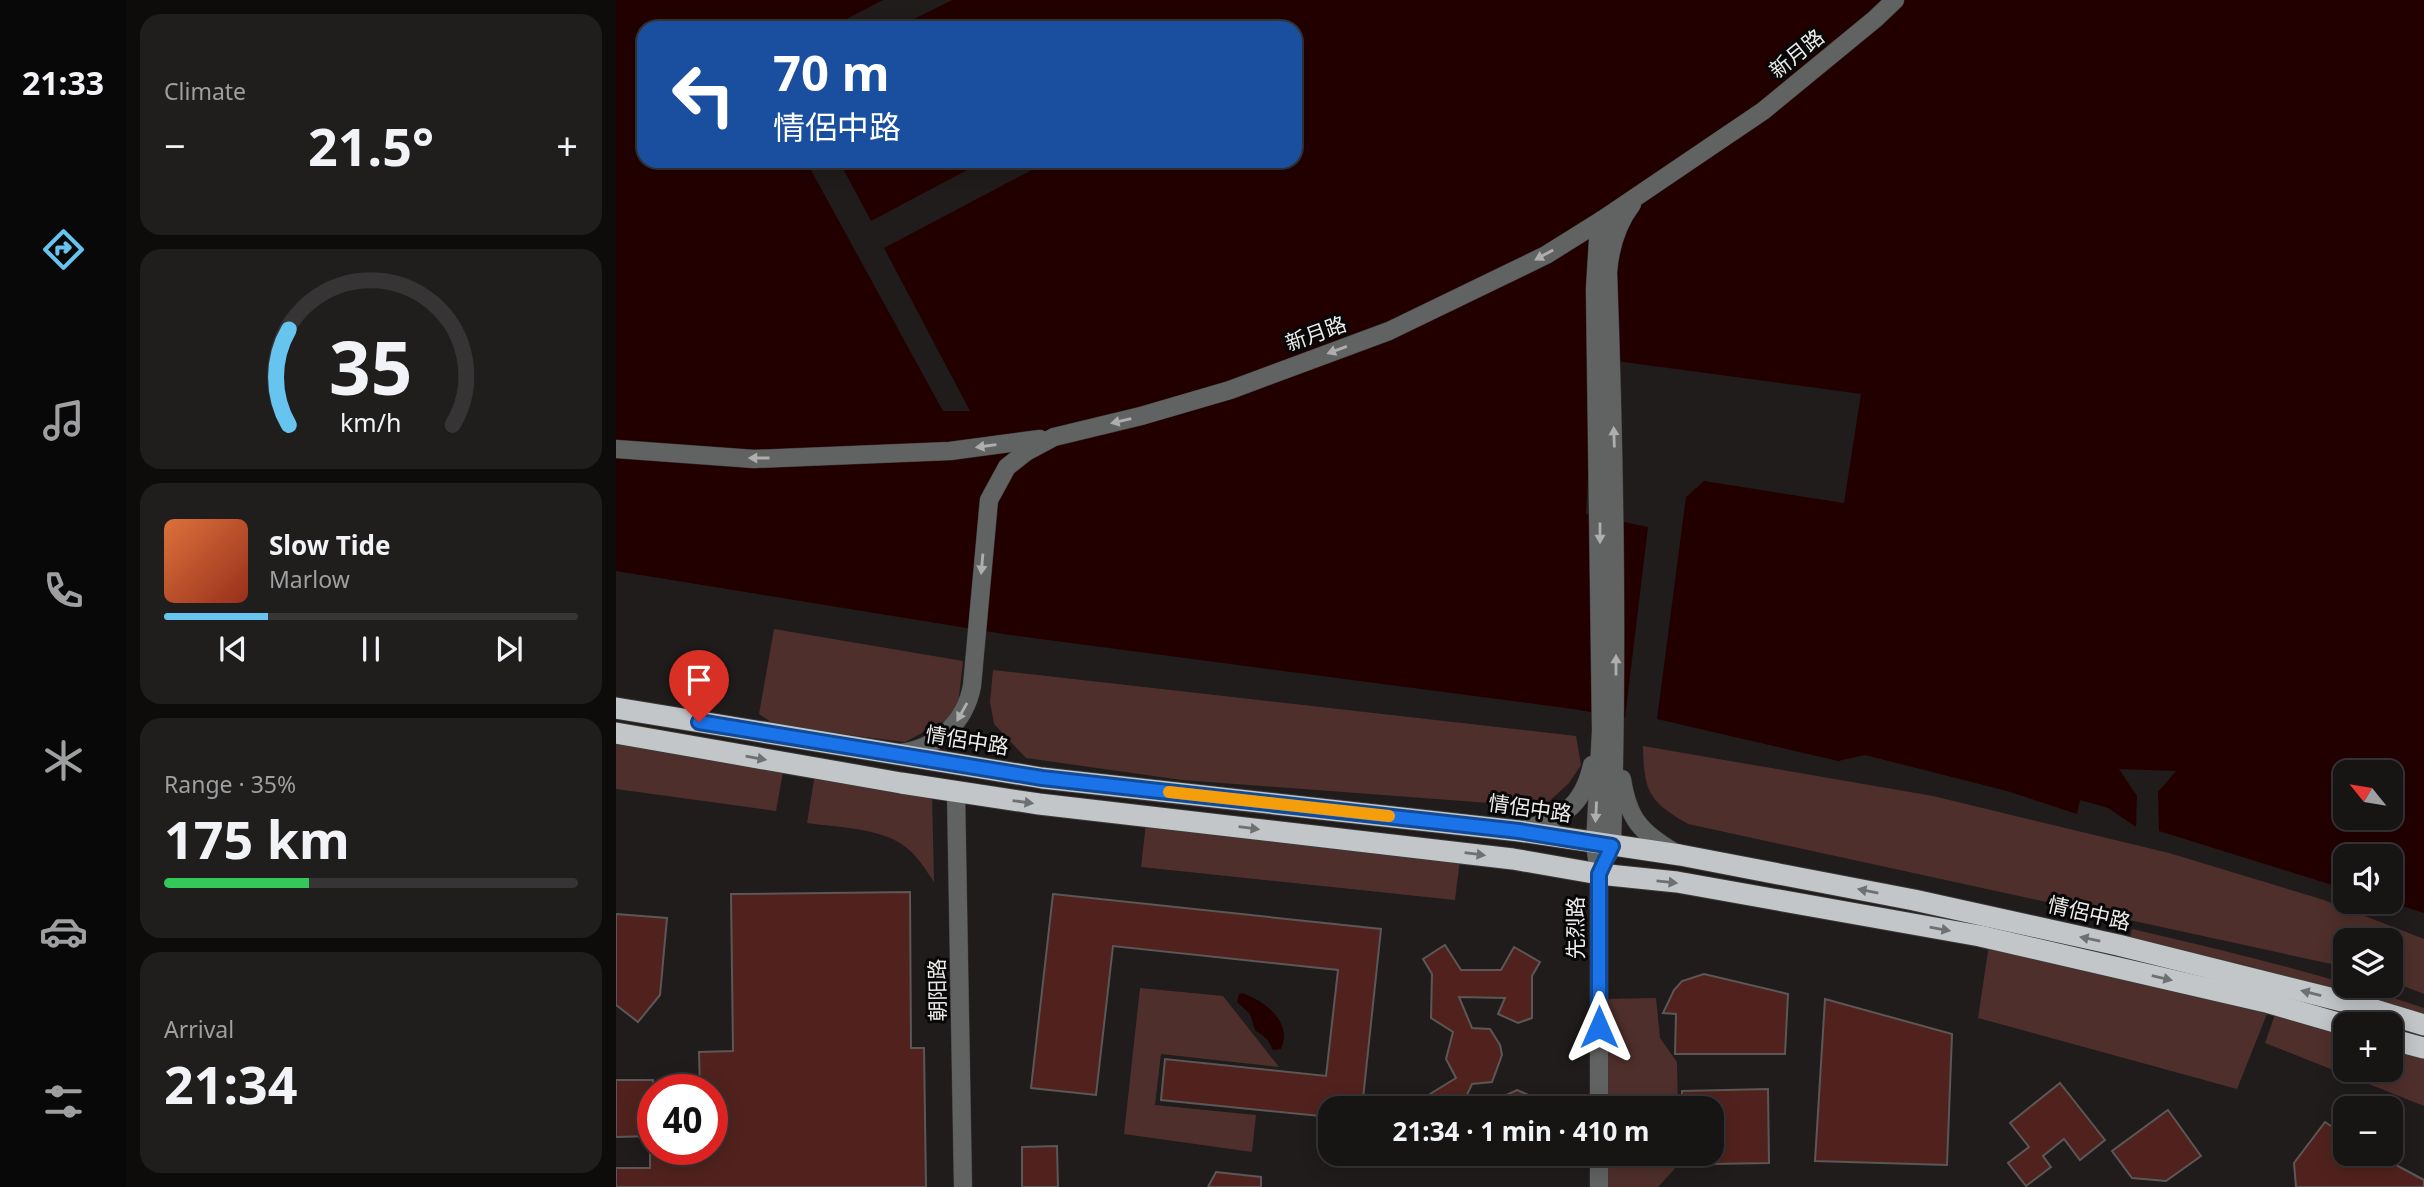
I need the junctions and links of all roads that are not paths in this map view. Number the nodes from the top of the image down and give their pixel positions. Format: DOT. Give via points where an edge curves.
graph roads {
  1 [pos="1895,0"];
  2 [pos="1641,194"];
  3 [pos="1602,220"];
  4 [pos="1054,437"];
  5 [pos="616,449"];
  6 [pos="616,708"];
  7 [pos="1608,732"];
  8 [pos="616,733"];
  9 [pos="892,754"];
  10 [pos="956,792"];
  11 [pos="1519,831"];
  12 [pos="1604,845"];
  13 [pos="1680,855"];
  14 [pos="1599,874"];
  15 [pos="2333,1022"];
  16 [pos="2424,1025"];
  17 [pos="2403,1042"];
  18 [pos="2424,1048"];
  19 [pos="1599,1096"];
  20 [pos="1599,1166"];
  21 [pos="963,1187"];
  22 [pos="1599,1187"];
  1 -- 2 [label="street, 新月路" via="1763,111"];
  2 -- 3 [label="street, 新月路"];
  7 -- 2 [label="street, one-way" via="1615,469 1608,272 1615,233"];
  3 -- 4 [label="street, 新月路, one-way" via="1535,261 1389,331 1230,390"];
  3 -- 7 [label="street, one-way" via="1595,289"];
  4 -- 5 [label="street, one-way" via="950,451 754,458"];
  4 -- 9 [label="street, 新月路, one-way" via="1007,467 989,500 970,694 957,721 927,746"];
  6 -- 9 [label="highway, 情侶中路"];
  7 -- 11 [label="street" via="1577,801 1552,821"];
  7 -- 12 [label="street"];
  7 -- 13 [label="street" via="1637,825"];
  8 -- 10 [label="highway, one-way"];
  9 -- 11 [label="highway, 情侶中路" via="1042,778"];
  10 -- 14 [label="highway, one-way" via="1513,859"];
  10 -- 21 [label="street, 朝阳路"];
  11 -- 12 [label="highway, 情侶中路"];
  12 -- 13 [label="highway, 情侶中路"];
  12 -- 14 [label="street"];
  16 -- 13 [label="highway, 情侶中路, one-way" via="2118,945"];
  14 -- 15 [label="highway, one-way" via="1676,882 1980,936"];
  14 -- 19 [label="street, 先烈路"];
  17 -- 18 [label="highway"];
  20 -- 22 [label="street"];
}
